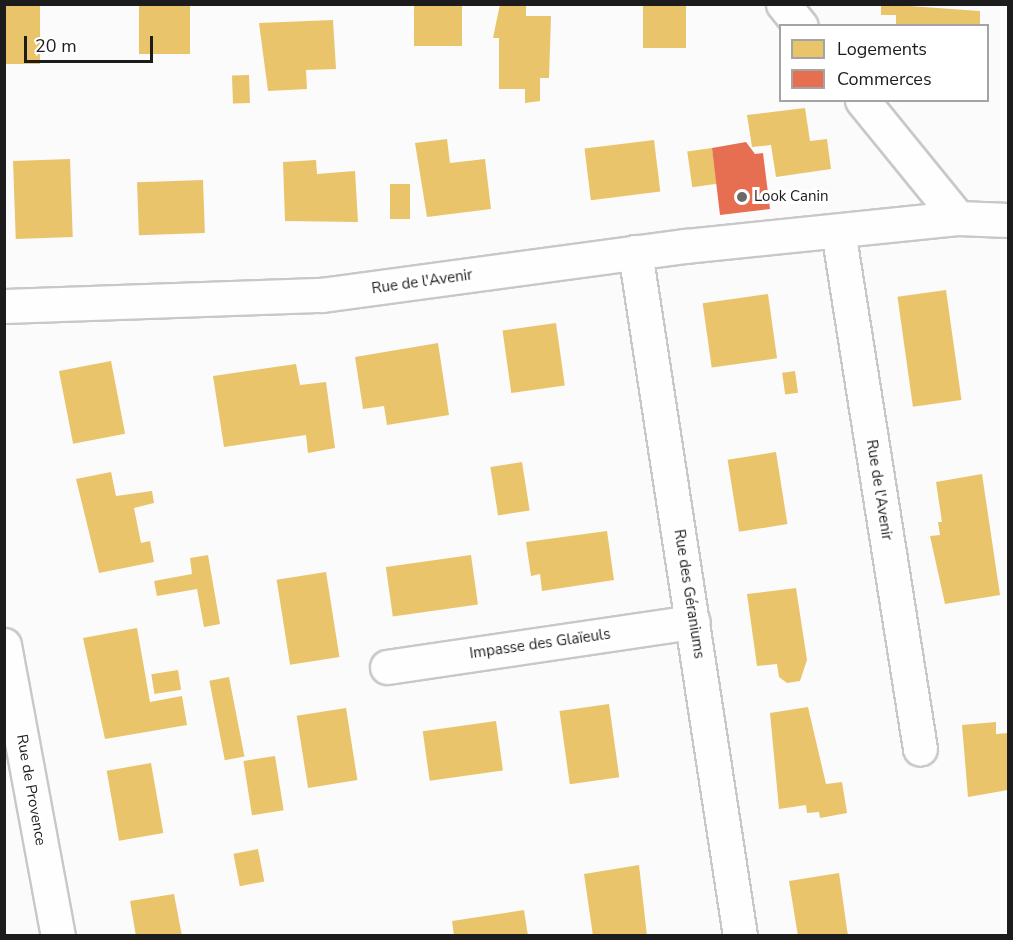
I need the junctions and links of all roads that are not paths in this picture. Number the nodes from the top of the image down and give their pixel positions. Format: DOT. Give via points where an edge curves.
graph roads {
  1 [pos="783,4"];
  2 [pos="799,24"];
  3 [pos="864,102"];
  4 [pos="958,218"];
  5 [pos="1008,220"];
  6 [pos="838,231"];
  7 [pos="635,252"];
  8 [pos="4,306"];
  9 [pos="693,622"];
  10 [pos="4,645"];
  11 [pos="387,667"];
  12 [pos="920,750"];
  13 [pos="58,936"];
  14 [pos="740,936"];
  1 -- 2 [label="street"];
  3 -- 4 [label="street"];
  4 -- 5 [label="street, Rue de l'Avenir"];
  4 -- 6 [label="street, Rue de l'Avenir"];
  6 -- 7 [label="street, Rue de l'Avenir"];
  6 -- 12 [label="street, Rue de l'Avenir"];
  7 -- 8 [label="street, Rue de l'Avenir" via="322,295"];
  7 -- 9 [label="street, Rue des Géraniums"];
  9 -- 11 [label="street, Impasse des Glaïeuls"];
  9 -- 14 [label="street, Rue des Géraniums"];
  10 -- 13 [label="street, Rue de Provence"];
}
